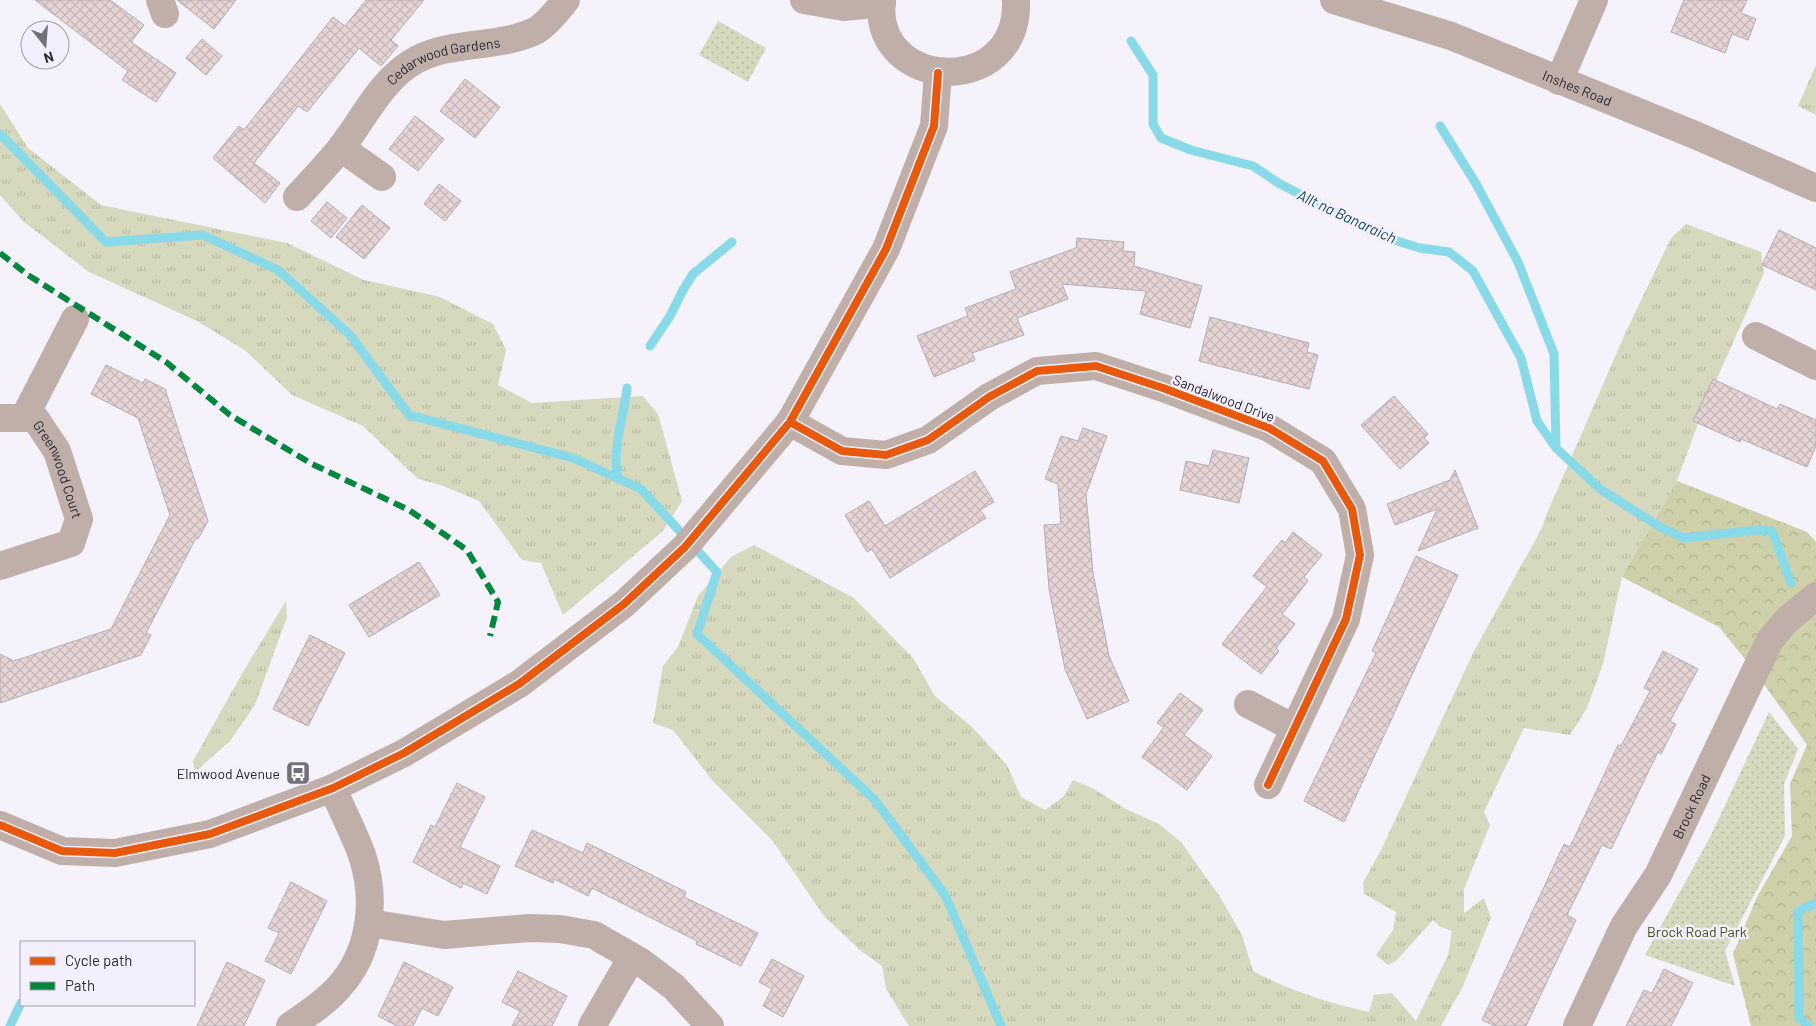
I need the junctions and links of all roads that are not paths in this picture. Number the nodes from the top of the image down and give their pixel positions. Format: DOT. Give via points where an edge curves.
graph roads {
  1 [pos="566,0"];
  2 [pos="804,0"];
  3 [pos="1016,0"];
  4 [pos="1334,0"];
  5 [pos="1594,0"];
  6 [pos="882,1"];
  7 [pos="938,72"];
  8 [pos="1559,81"];
  9 [pos="341,148"];
  10 [pos="382,177"];
  11 [pos="1816,188"];
  12 [pos="298,197"];
  13 [pos="75,320"];
  14 [pos="1756,336"];
  15 [pos="1816,366"];
  16 [pos="12,418"];
  17 [pos="790,422"];
  18 [pos="0,566"];
  19 [pos="1816,596"];
  20 [pos="1248,704"];
  21 [pos="1294,728"];
  22 [pos="1268,785"];
  23 [pos="333,788"];
  24 [pos="0,826"];
  25 [pos="370,923"];
  26 [pos="632,957"];
  27 [pos="290,1026"];
  28 [pos="592,1026"];
  29 [pos="710,1026"];
  30 [pos="1577,1026"];
  1 -- 9 [label="street, Cedarwood Gardens" via="538,29 507,39 440,50 415,60 395,76 366,110"];
  2 -- 6 [label="street" via="844,6"];
  3 -- 7 [label="street" via="1010,34 998,53 981,66"];
  4 -- 8 [label="street, Inshes Road" via="1451,36"];
  5 -- 8 [label="street"];
  6 -- 7 [label="street" via="884,22 891,41 920,67"];
  7 -- 17 [label="street" via="934,126 886,249"];
  8 -- 11 [label="street, Inshes Road"];
  9 -- 10 [label="street"];
  9 -- 12 [label="street, Cedarwood Gardens"];
  13 -- 16 [label="street"];
  14 -- 15 [label="street"];
  16 -- 18 [label="street, Greenwood Court" via="35,418 56,451 79,519 71,543"];
  17 -- 21 [label="street, Sandalwood Drive" via="842,451 886,455 928,440 988,397 1037,371 1096,366 1269,428 1322,461 1352,509 1360,555 1346,619"];
  17 -- 23 [label="street" via="685,547 624,604 519,684 404,753"];
  19 -- 30 [label="street, Brock Road" via="1787,620 1770,640 1658,875 1624,926"];
  20 -- 21 [label="street"];
  21 -- 22 [label="street, Sandalwood Drive"];
  23 -- 24 [label="street" via="210,834 115,853 62,851"];
  23 -- 25 [label="street" via="362,856 370,891"];
  25 -- 26 [label="street" via="444,935 529,928 560,929 594,936"];
  25 -- 27 [label="street" via="362,951 339,988"];
  26 -- 28 [label="street"];
  26 -- 29 [label="street" via="674,987"];
}
